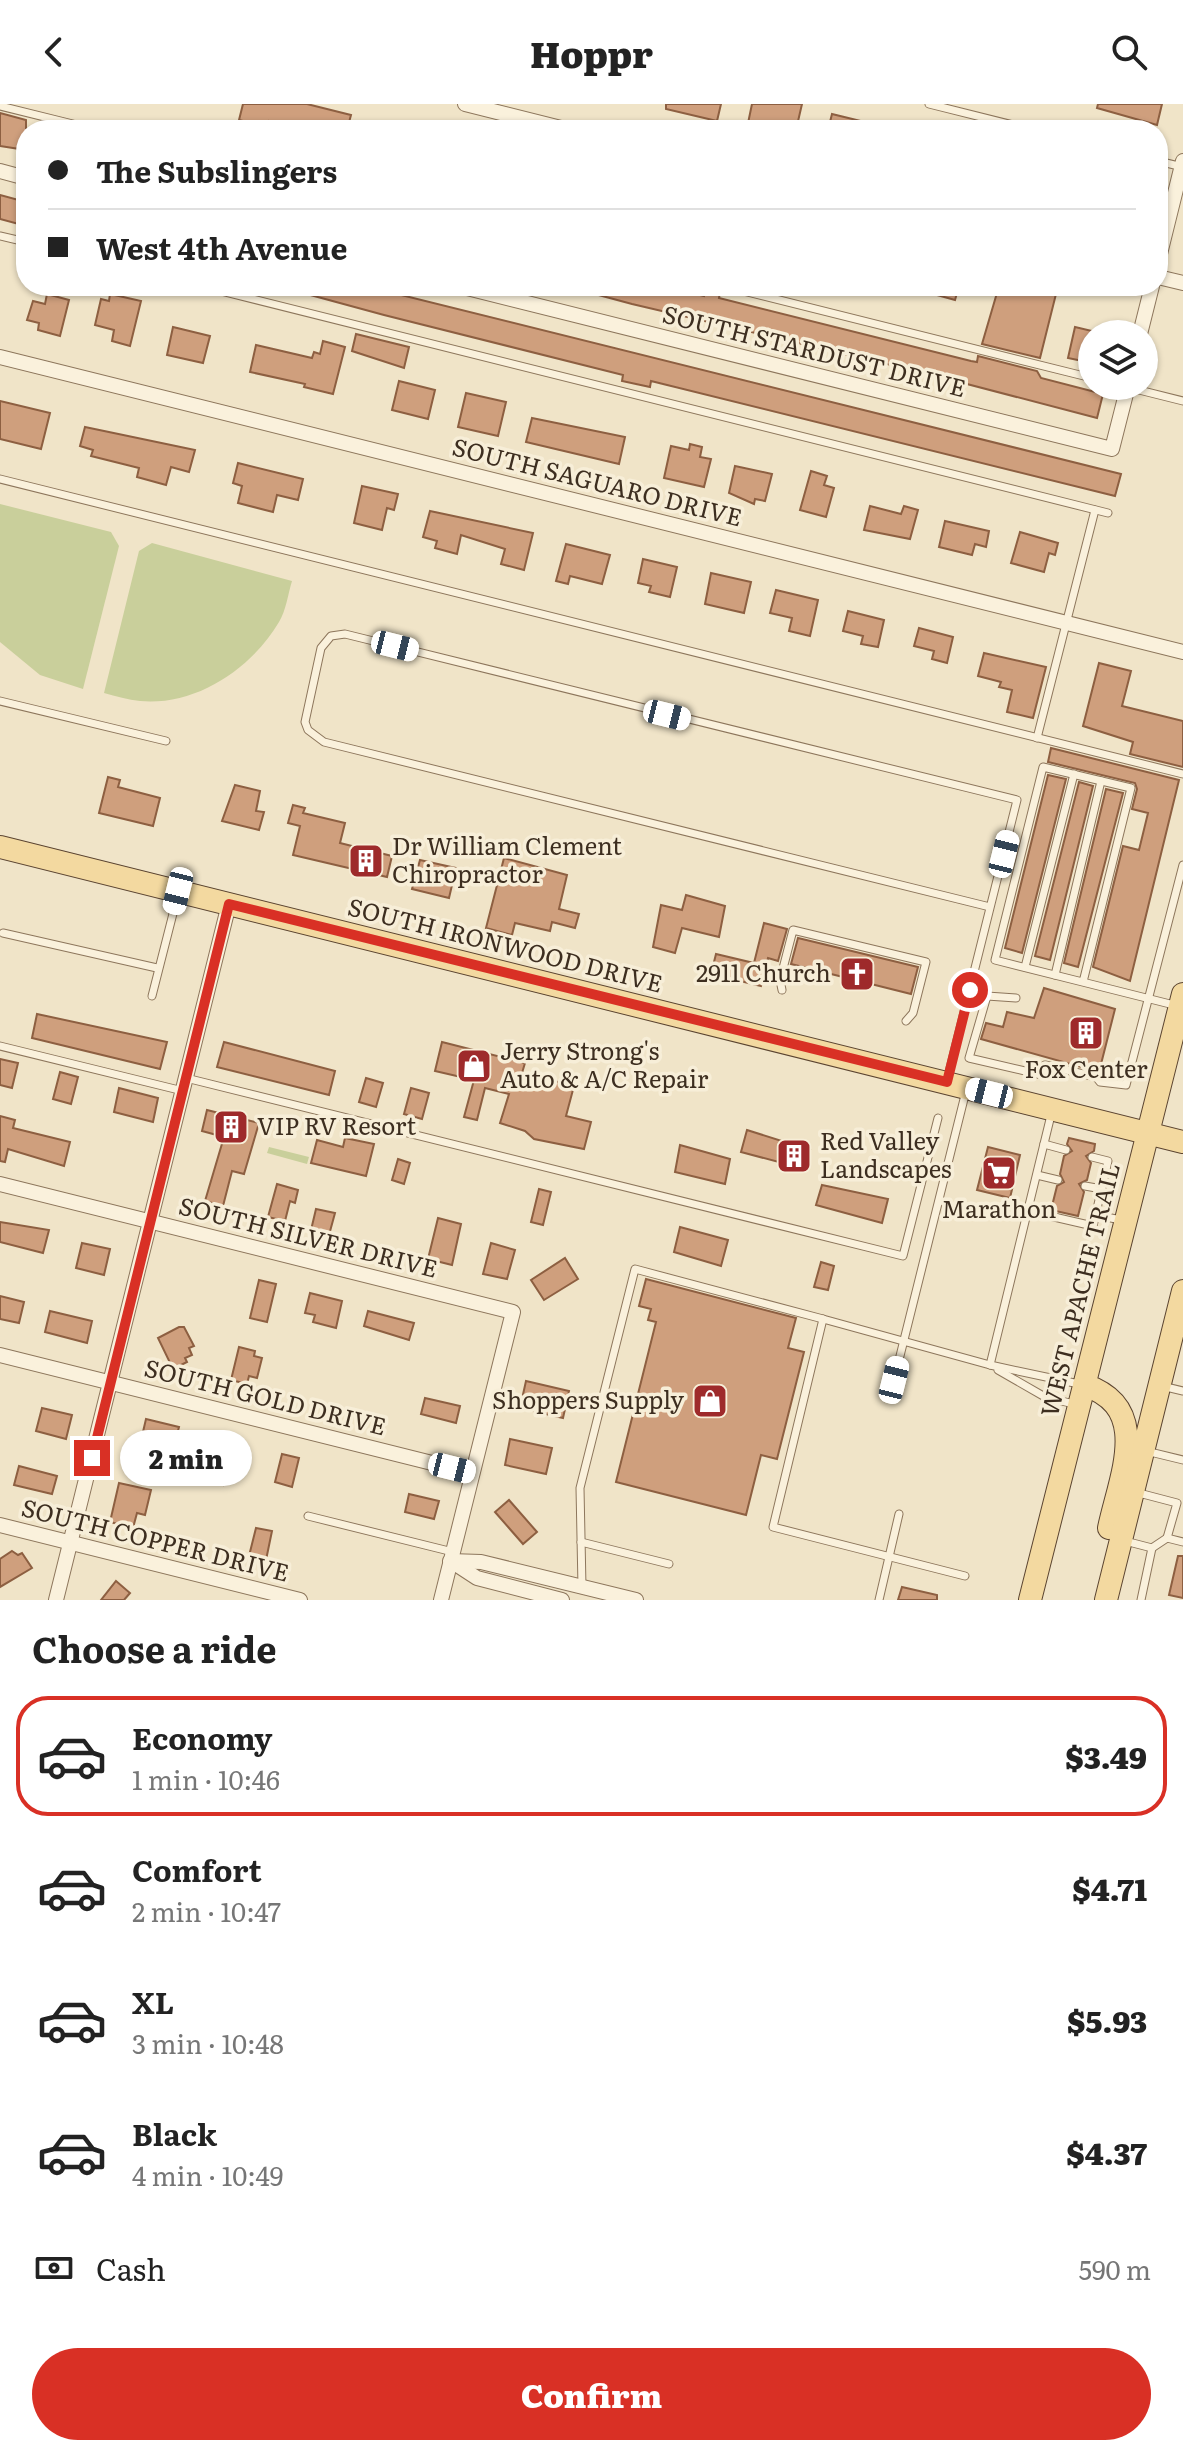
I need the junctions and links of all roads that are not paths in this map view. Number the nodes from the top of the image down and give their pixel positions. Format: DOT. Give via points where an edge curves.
graph roads {
  1 [pos="465,104"];
  2 [pos="929,104"];
  3 [pos="0,106"];
  4 [pos="57,120"];
  5 [pos="529,120"];
  6 [pos="993,120"];
  7 [pos="1183,165"];
  8 [pos="1168,223"];
  9 [pos="241,296"];
  10 [pos="499,296"];
  11 [pos="763,296"];
  12 [pos="1150,296"];
  13 [pos="1144,320"];
  14 [pos="0,357"];
  15 [pos="1078,375"];
  16 [pos="1158,394"];
  17 [pos="1123,400"];
  18 [pos="1183,401"];
  19 [pos="0,479"];
  20 [pos="1095,510"];
  21 [pos="1108,513"];
  22 [pos="1066,623"];
  23 [pos="1183,652"];
  24 [pos="0,701"];
  25 [pos="1037,738"];
  26 [pos="166,741"];
  27 [pos="1074,774"];
  28 [pos="1183,774"];
  29 [pos="1101,781"];
  30 [pos="0,847"];
  31 [pos="1183,865"];
  32 [pos="178,891"];
  33 [pos="229,904"];
  34 [pos="990,907"];
  35 [pos="3,933"];
  36 [pos="1025,967"];
  37 [pos="157,968"];
  38 [pos="1055,975"];
  39 [pos="1083,982"];
  40 [pos="782,990"];
  41 [pos="152,996"];
  42 [pos="1016,998"];
  43 [pos="1148,998"];
  44 [pos="1181,1000"];
  45 [pos="906,1021"];
  46 [pos="0,1046"];
  47 [pos="184,1084"];
  48 [pos="957,1085"];
  49 [pos="1053,1108"];
  50 [pos="938,1118"];
  51 [pos="1149,1132"];
  52 [pos="1183,1142"];
  53 [pos="1044,1144"];
  54 [pos="1066,1150"];
  55 [pos="1092,1157"];
  56 [pos="1037,1175"];
  57 [pos="1058,1180"];
  58 [pos="0,1184"];
  59 [pos="1085,1186"];
  60 [pos="1102,1189"];
  61 [pos="1028,1211"];
  62 [pos="1096,1215"];
  63 [pos="1126,1221"];
  64 [pos="151,1222"];
  65 [pos="1183,1291"];
  66 [pos="823,1319"];
  67 [pos="904,1341"];
  68 [pos="0,1355"];
  69 [pos="990,1365"];
  70 [pos="894,1380"];
  71 [pos="111,1382"];
  72 [pos="1159,1385"];
  73 [pos="1183,1391"];
  74 [pos="1082,1395"];
  75 [pos="1143,1450"];
  76 [pos="1183,1460"];
  77 [pos="472,1473"];
  78 [pos="1133,1491"];
  79 [pos="899,1514"];
  80 [pos="308,1516"];
  81 [pos="0,1525"];
  82 [pos="1167,1538"];
  83 [pos="1121,1540"];
  84 [pos="581,1542"];
  85 [pos="1183,1542"];
  86 [pos="70,1543"];
  87 [pos="1152,1548"];
  88 [pos="452,1556"];
  89 [pos="890,1557"];
  90 [pos="669,1564"];
  91 [pos="965,1576"];
  92 [pos="581,1593"];
  93 [pos="610,1597"];
  94 [pos="56,1600"];
  95 [pos="300,1600"];
  96 [pos="441,1600"];
  97 [pos="562,1600"];
  98 [pos="636,1600"];
  99 [pos="879,1600"];
  100 [pos="1030,1600"];
  101 [pos="1104,1600"];
  102 [pos="1141,1600"];
  1 -- 5 [label="street"];
  2 -- 6 [label="lane"];
  3 -- 4 [label="lane"];
  7 -- 8 [label="street"];
  9 -- 20 [label="lane"];
  10 -- 17 [label="street, SOUTH STARDUST DRIVE" via="1112,449"];
  11 -- 15 [label="lane"];
  12 -- 13 [label="street"];
  14 -- 22 [label="street, SOUTH SAGUARO DRIVE"];
  16 -- 18 [label="lane"];
  19 -- 25 [label="lane"];
  20 -- 21 [label="lane"];
  20 -- 22 [label="lane"];
  22 -- 23 [label="street, SOUTH SAGUARO DRIVE"];
  22 -- 25 [label="lane"];
  24 -- 26 [label="lane"];
  25 -- 28 [label="lane"];
  27 -- 29 [label="lane"];
  27 -- 36 [label="lane"];
  27 -- 36 [label="lane" via="1043,767 995,960"];
  29 -- 38 [label="lane"];
  29 -- 39 [label="lane" via="1131,788"];
  30 -- 32 [label="main road, SOUTH IRONWOOD DRIVE"];
  31 -- 43 [label="lane"];
  32 -- 33 [label="main road, SOUTH IRONWOOD DRIVE"];
  32 -- 37 [label="lane"];
  33 -- 47 [label="street"];
  33 -- 48 [label="main road, SOUTH IRONWOOD DRIVE"];
  34 -- 34 [label="lane" via="1017,800 345,634 331,636 321,648 305,722 324,742"];
  34 -- 48 [label="lane"];
  35 -- 37 [label="lane"];
  36 -- 38 [label="lane"];
  37 -- 41 [label="lane"];
  38 -- 39 [label="lane"];
  39 -- 43 [label="lane"];
  40 -- 45 [label="lane" via="793,930 926,962 913,1013"];
  42 -- 43 [label="lane" via="987,996 969,1058 1042,1075 1045,1065 1121,1086 1126,1085"];
  43 -- 44 [label="lane"];
  44 -- 51 [label="main road, WEST APACHE TRAIL"];
  46 -- 47 [label="lane"];
  47 -- 50 [label="lane" via="903,1256"];
  47 -- 64 [label="street"];
  48 -- 49 [label="main road, SOUTH IRONWOOD DRIVE"];
  48 -- 67 [label="lane"];
  49 -- 51 [label="main road, SOUTH IRONWOOD DRIVE"];
  49 -- 53 [label="lane"];
  51 -- 52 [label="main road, SOUTH IRONWOOD DRIVE"];
  51 -- 63 [label="main road, WEST APACHE TRAIL"];
  53 -- 54 [label="lane"];
  53 -- 56 [label="lane"];
  55 -- 60 [label="lane" via="1108,1161"];
  56 -- 57 [label="lane"];
  56 -- 61 [label="lane"];
  58 -- 64 [label="street, SOUTH SILVER DRIVE"];
  59 -- 60 [label="lane"];
  60 -- 62 [label="lane"];
  61 -- 62 [label="lane" via="1093,1226"];
  61 -- 69 [label="lane"];
  62 -- 63 [label="lane"];
  63 -- 74 [label="main road, WEST APACHE TRAIL"];
  64 -- 71 [label="street"];
  64 -- 77 [label="street, SOUTH SILVER DRIVE" via="513,1312"];
  65 -- 72 [label="main road"];
  66 -- 67 [label="lane"];
  66 -- 84 [label="lane" via="635,1269 580,1488"];
  66 -- 89 [label="lane" via="773,1527"];
  67 -- 69 [label="lane"];
  67 -- 70 [label="lane"];
  68 -- 71 [label="street, SOUTH GOLD DRIVE"];
  69 -- 74 [label="lane"];
  69 -- 74 [label="lane" via="1045,1397"];
  71 -- 77 [label="street, SOUTH GOLD DRIVE"];
  71 -- 86 [label="street"];
  72 -- 73 [label="lane"];
  72 -- 75 [label="main road"];
  74 -- 100 [label="main road, WEST APACHE TRAIL"];
  74 -- 101 [label="main road" via="1111,1396 1128,1432 1100,1569"];
  75 -- 76 [label="lane"];
  75 -- 78 [label="main road"];
  77 -- 88 [label="street"];
  78 -- 82 [label="lane" via="1177,1503"];
  78 -- 83 [label="main road"];
  79 -- 89 [label="lane"];
  80 -- 88 [label="lane"];
  81 -- 86 [label="street, SOUTH COPPER DRIVE"];
  82 -- 85 [label="lane"];
  82 -- 87 [label="lane"];
  83 -- 87 [label="lane"];
  83 -- 101 [label="main road"];
  84 -- 90 [label="lane"];
  84 -- 92 [label="lane"];
  86 -- 94 [label="street"];
  86 -- 95 [label="street, SOUTH COPPER DRIVE"];
  87 -- 102 [label="lane"];
  88 -- 92 [label="street"];
  88 -- 96 [label="street"];
  88 -- 97 [label="street" via="477,1578"];
  89 -- 91 [label="lane"];
  89 -- 99 [label="lane"];
  92 -- 93 [label="street"];
  93 -- 98 [label="street"];
}
